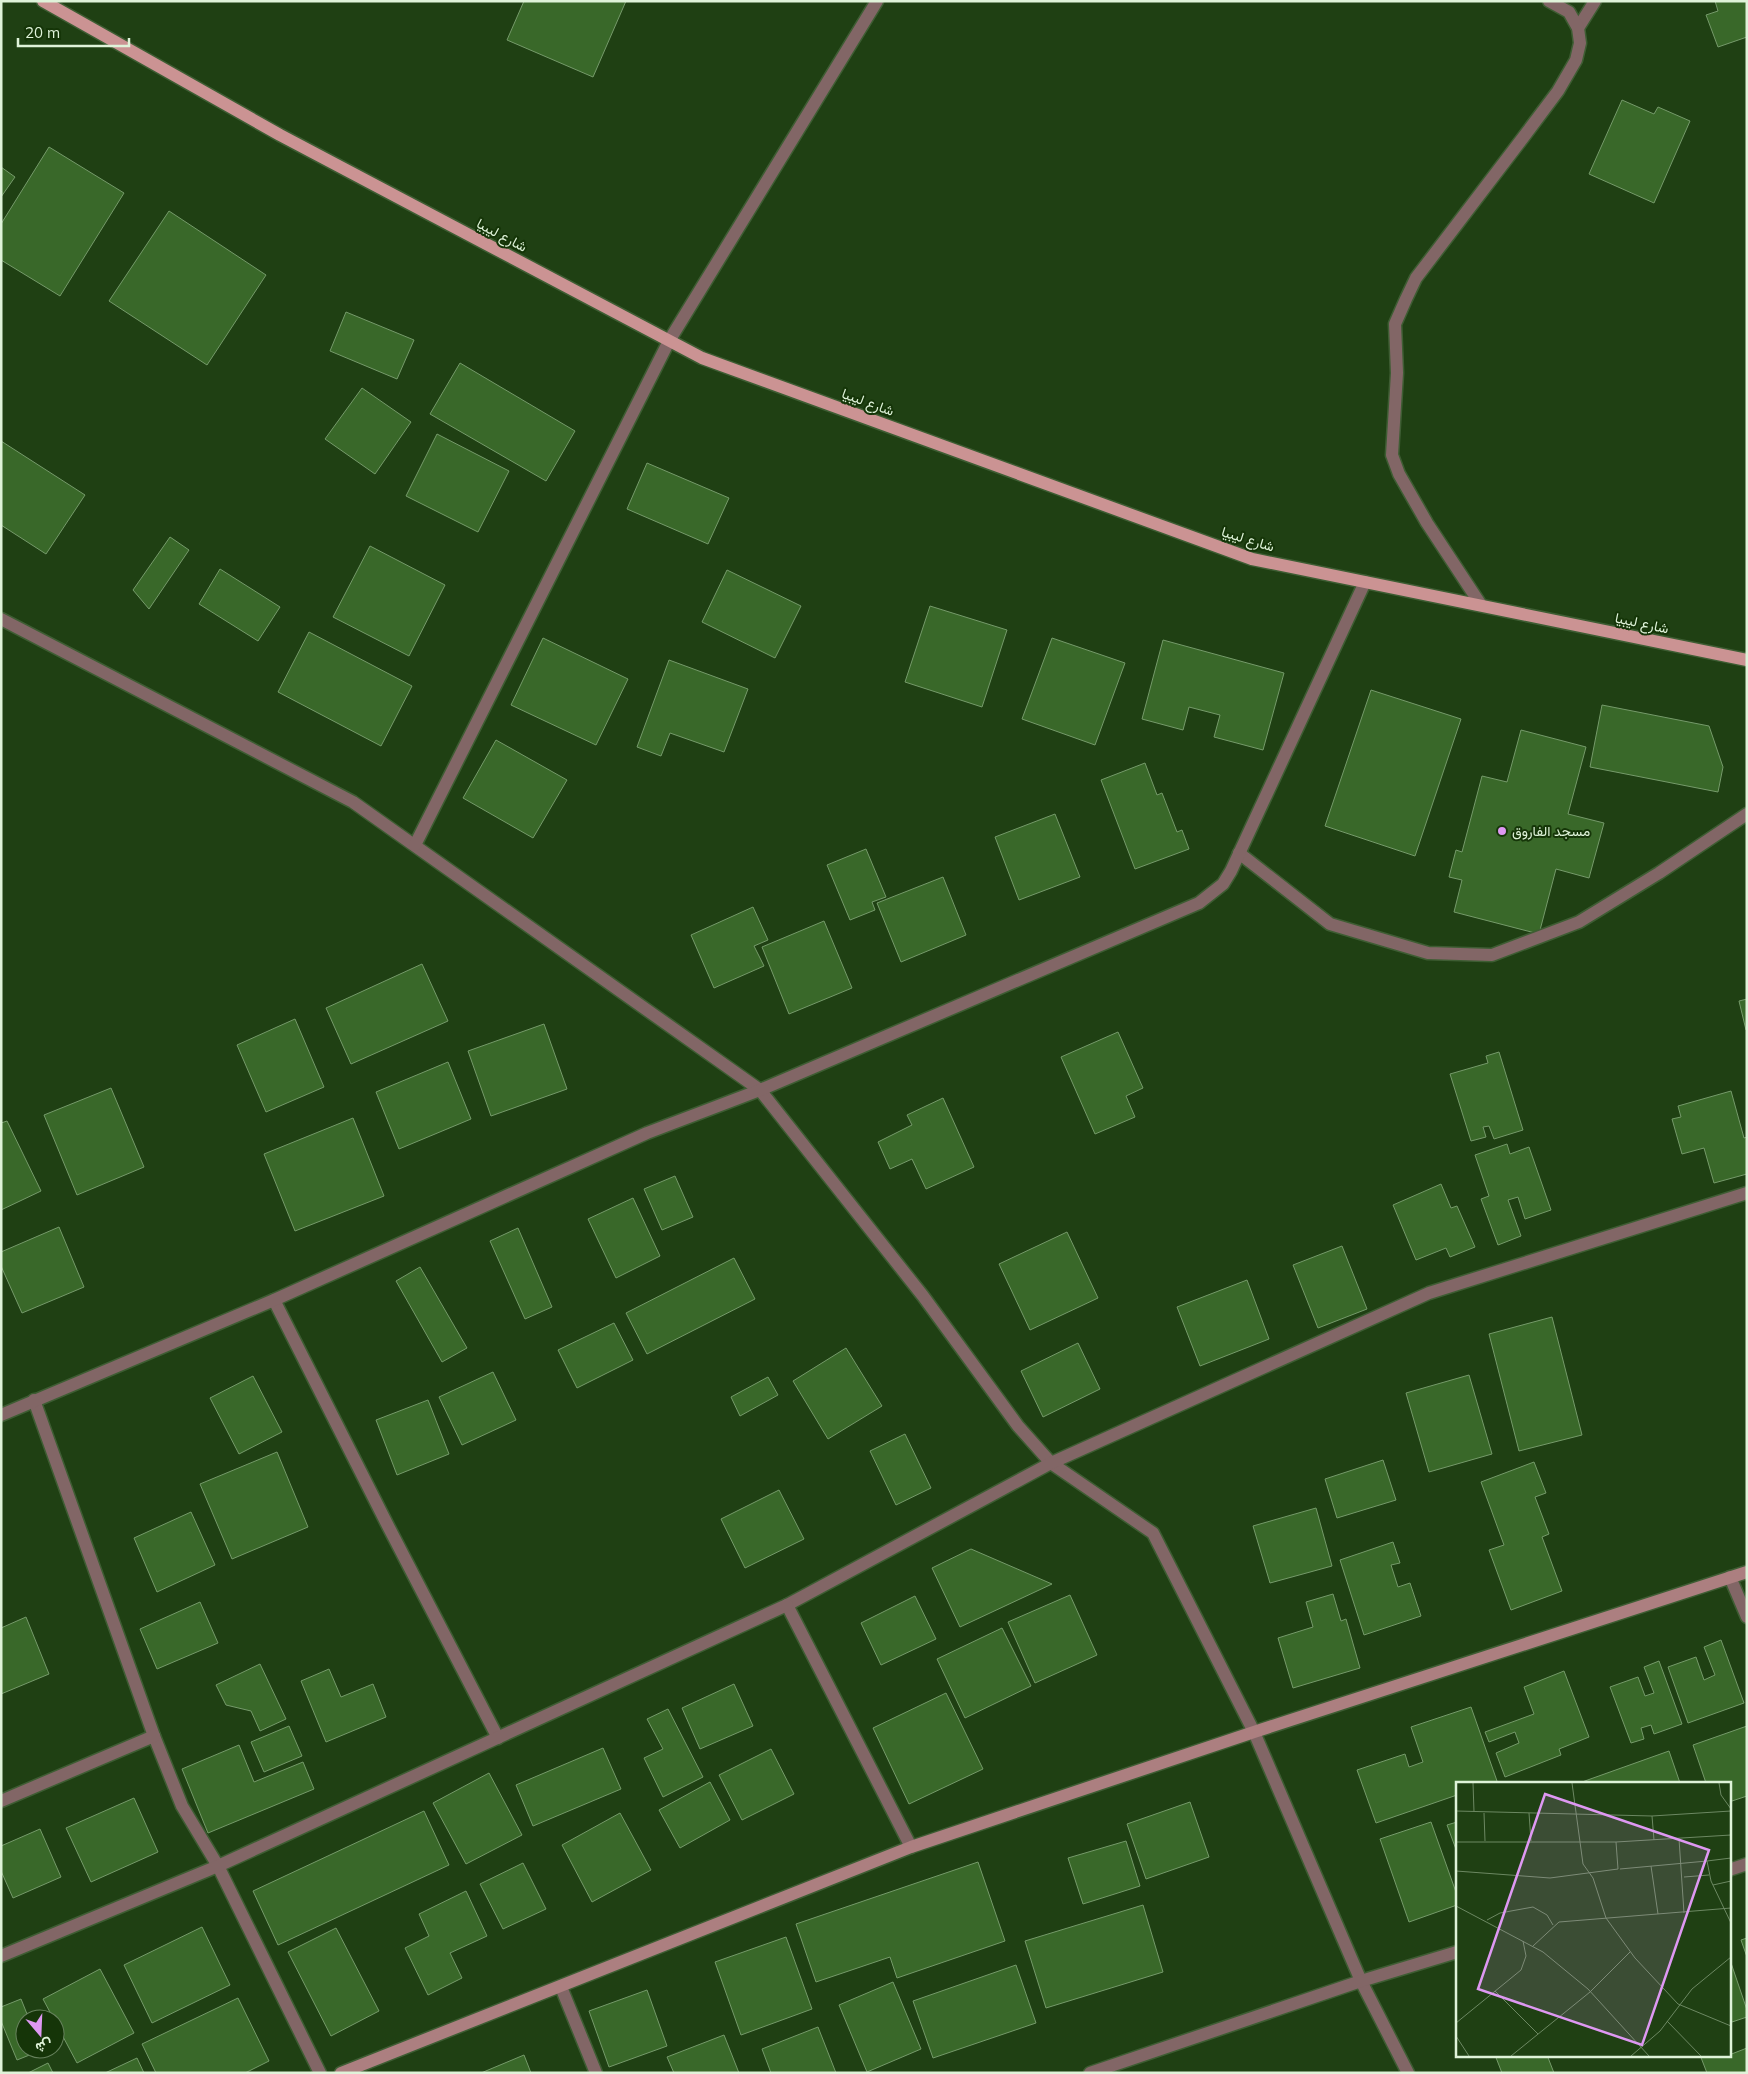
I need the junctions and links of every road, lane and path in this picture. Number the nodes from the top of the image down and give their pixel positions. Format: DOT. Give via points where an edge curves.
graph roads {
  1 [pos="43,1"];
  2 [pos="877,1"];
  3 [pos="1549,1"];
  4 [pos="1595,1"];
  5 [pos="1578,28"];
  6 [pos="669,341"];
  7 [pos="1365,582"];
  8 [pos="1481,605"];
  9 [pos="1,619"];
  10 [pos="1747,660"];
  11 [pos="1747,814"];
  12 [pos="415,845"];
  13 [pos="1239,853"];
  14 [pos="760,1090"];
  15 [pos="1747,1193"];
  16 [pos="274,1300"];
  17 [pos="34,1400"];
  18 [pos="1,1415"];
  19 [pos="1051,1463"];
  20 [pos="1747,1572"];
  21 [pos="1730,1577"];
  22 [pos="787,1605"];
  23 [pos="1747,1617"];
  24 [pos="1254,1732"];
  25 [pos="154,1736"];
  26 [pos="498,1738"];
  27 [pos="1,1801"];
  28 [pos="911,1847"];
  29 [pos="1747,1864"];
  30 [pos="218,1866"];
  31 [pos="1730,1870"];
  32 [pos="1456,1952"];
  33 [pos="1,1956"];
  34 [pos="1362,1981"];
  35 [pos="561,1987"];
  36 [pos="320,2073"];
  37 [pos="341,2073"];
  38 [pos="596,2073"];
  39 [pos="1090,2073"];
  40 [pos="1408,2073"];
  1 -- 6 [label="main road, شارع ليبيا" via="280,135"];
  2 -- 6 [label="street"];
  3 -- 5 [label="street" via="1568,12"];
  4 -- 5 [label="street"];
  5 -- 8 [label="street" via="1580,43 1576,60 1558,91 1416,278 1395,324 1397,373 1392,455 1395,466 1427,523"];
  6 -- 7 [label="main road, شارع ليبيا" via="702,358 1252,559"];
  6 -- 12 [label="street"];
  7 -- 8 [label="main road, شارع ليبيا"];
  7 -- 13 [label="street"];
  8 -- 10 [label="main road, شارع ليبيا"];
  9 -- 12 [label="street" via="353,802"];
  11 -- 13 [label="street" via="1579,922 1492,955 1428,953 1330,924"];
  12 -- 14 [label="street"];
  13 -- 14 [label="street" via="1222,884 1199,902"];
  14 -- 16 [label="street" via="647,1133"];
  14 -- 19 [label="street" via="923,1296 1018,1426"];
  15 -- 19 [label="street" via="1429,1293"];
  16 -- 17 [label="street"];
  16 -- 26 [label="street"];
  17 -- 18 [label="street"];
  17 -- 25 [label="street"];
  19 -- 22 [label="street"];
  19 -- 24 [label="street" via="1153,1533"];
  20 -- 21 [label="street"];
  21 -- 23 [label="street"];
  21 -- 24 [label="street"];
  22 -- 26 [label="street"];
  22 -- 28 [label="street"];
  24 -- 28 [label="street"];
  24 -- 34 [label="street"];
  25 -- 27 [label="street"];
  25 -- 30 [label="street" via="182,1806"];
  26 -- 30 [label="street"];
  28 -- 35 [label="street"];
  29 -- 31 [label="street"];
  30 -- 33 [label="street"];
  30 -- 36 [label="street"];
  32 -- 34 [label="street"];
  34 -- 39 [label="street"];
  34 -- 40 [label="street"];
  35 -- 37 [label="street"];
  35 -- 38 [label="street"];
}
